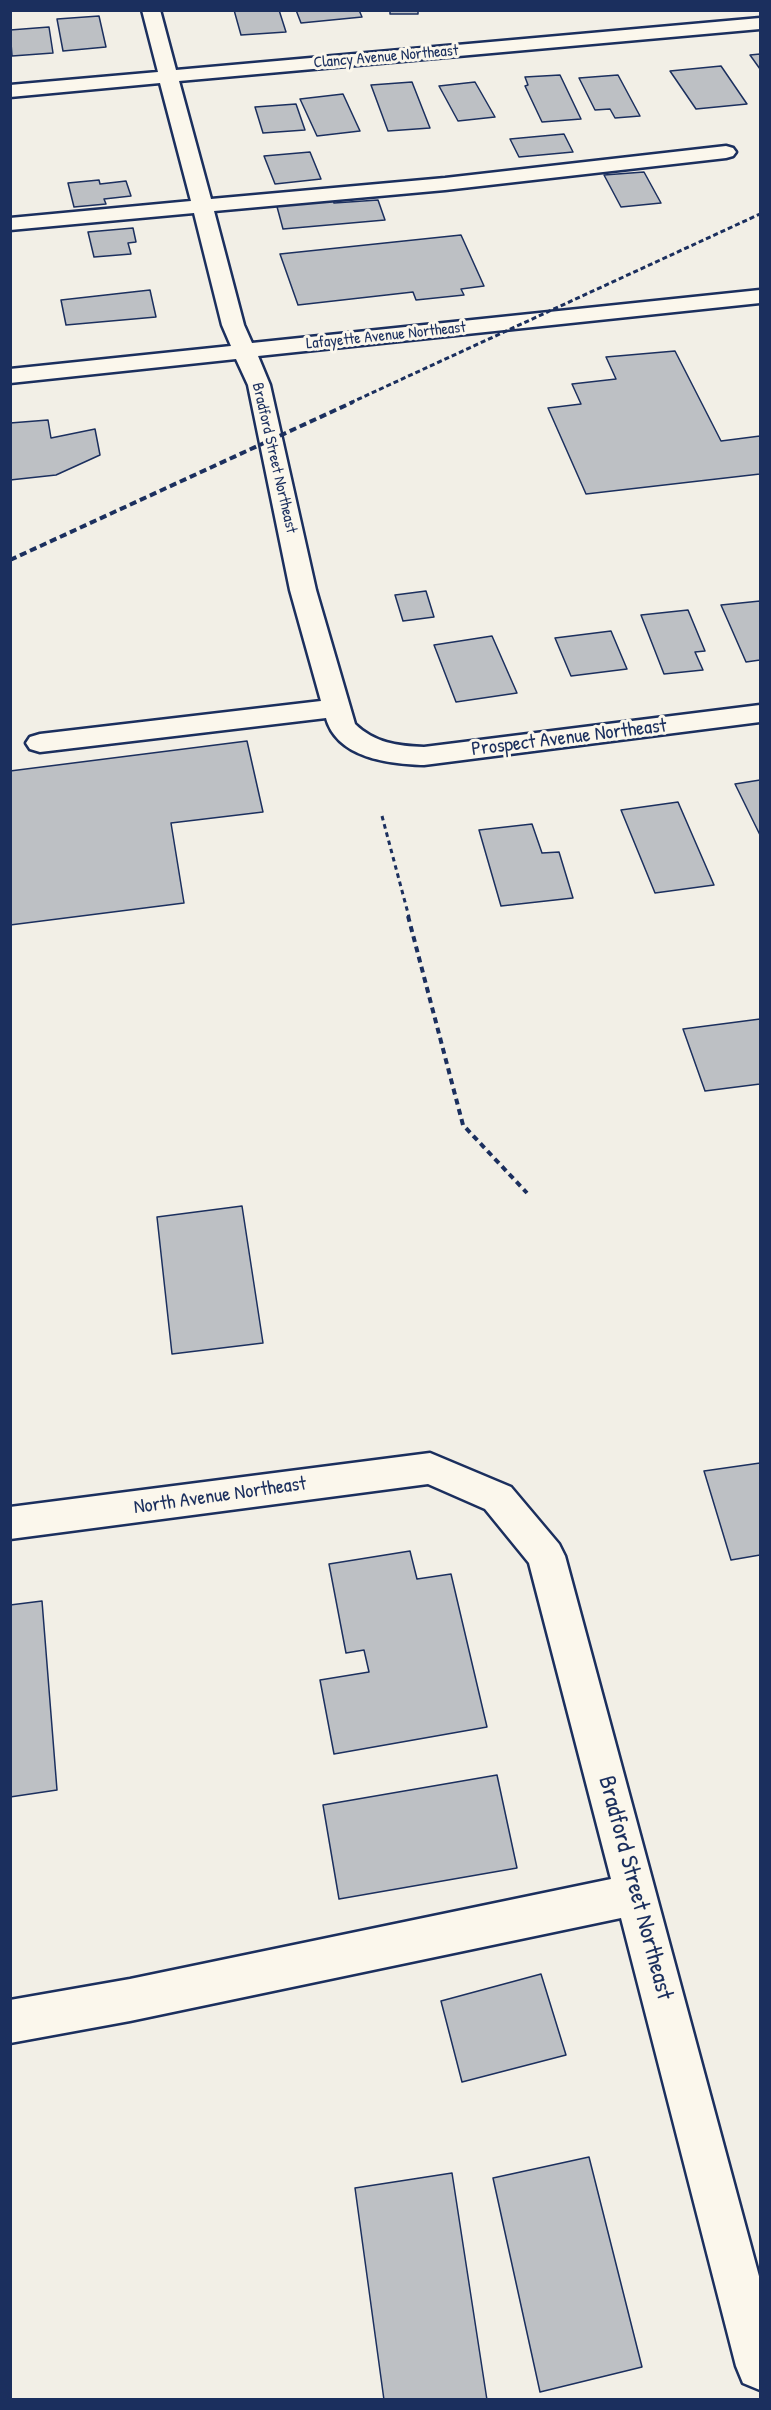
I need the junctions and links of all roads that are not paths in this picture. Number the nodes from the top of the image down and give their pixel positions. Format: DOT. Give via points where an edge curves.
graph roads {
  1 [pos="151,10"];
  2 [pos="760,24"];
  3 [pos="168,76"];
  4 [pos="10,90"];
  5 [pos="726,152"];
  6 [pos="202,205"];
  7 [pos="10,224"];
  8 [pos="760,296"];
  9 [pos="244,351"];
  10 [pos="10,370"];
  11 [pos="11,376"];
  12 [pos="336,708"];
  13 [pos="760,714"];
  14 [pos="40,742"];
  15 [pos="377,751"];
  16 [pos="430,1468"];
  17 [pos="10,1523"];
  18 [pos="636,1894"];
  19 [pos="10,2022"];
  20 [pos="760,2366"];
  1 -- 3 [label="street, Bradford Street Northeast"];
  2 -- 3 [label="street, Clancy Avenue Northeast"];
  3 -- 4 [label="street, Clancy Avenue Northeast"];
  3 -- 6 [label="street, Bradford Street Northeast"];
  5 -- 6 [label="street"];
  6 -- 7 [label="street"];
  6 -- 9 [label="street, Bradford Street Northeast" via="233,325"];
  8 -- 9 [label="street, Lafayette Avenue Northeast"];
  9 -- 11 [label="street, Lafayette Avenue Northeast"];
  9 -- 12 [label="street, Bradford Street Northeast" via="259,385 303,590"];
  10 -- 11 [label="street"];
  12 -- 14 [label="street"];
  12 -- 15 [label="street, Bradford Street Northeast" via="348,734"];
  13 -- 15 [label="street, Prospect Avenue Northeast" via="424,756"];
  16 -- 17 [label="street, North Avenue Northeast"];
  16 -- 18 [label="street, Bradford Street Northeast" via="498,1498 546,1556"];
  18 -- 19 [label="street"];
  18 -- 20 [label="street, Bradford Street Northeast"];
}
